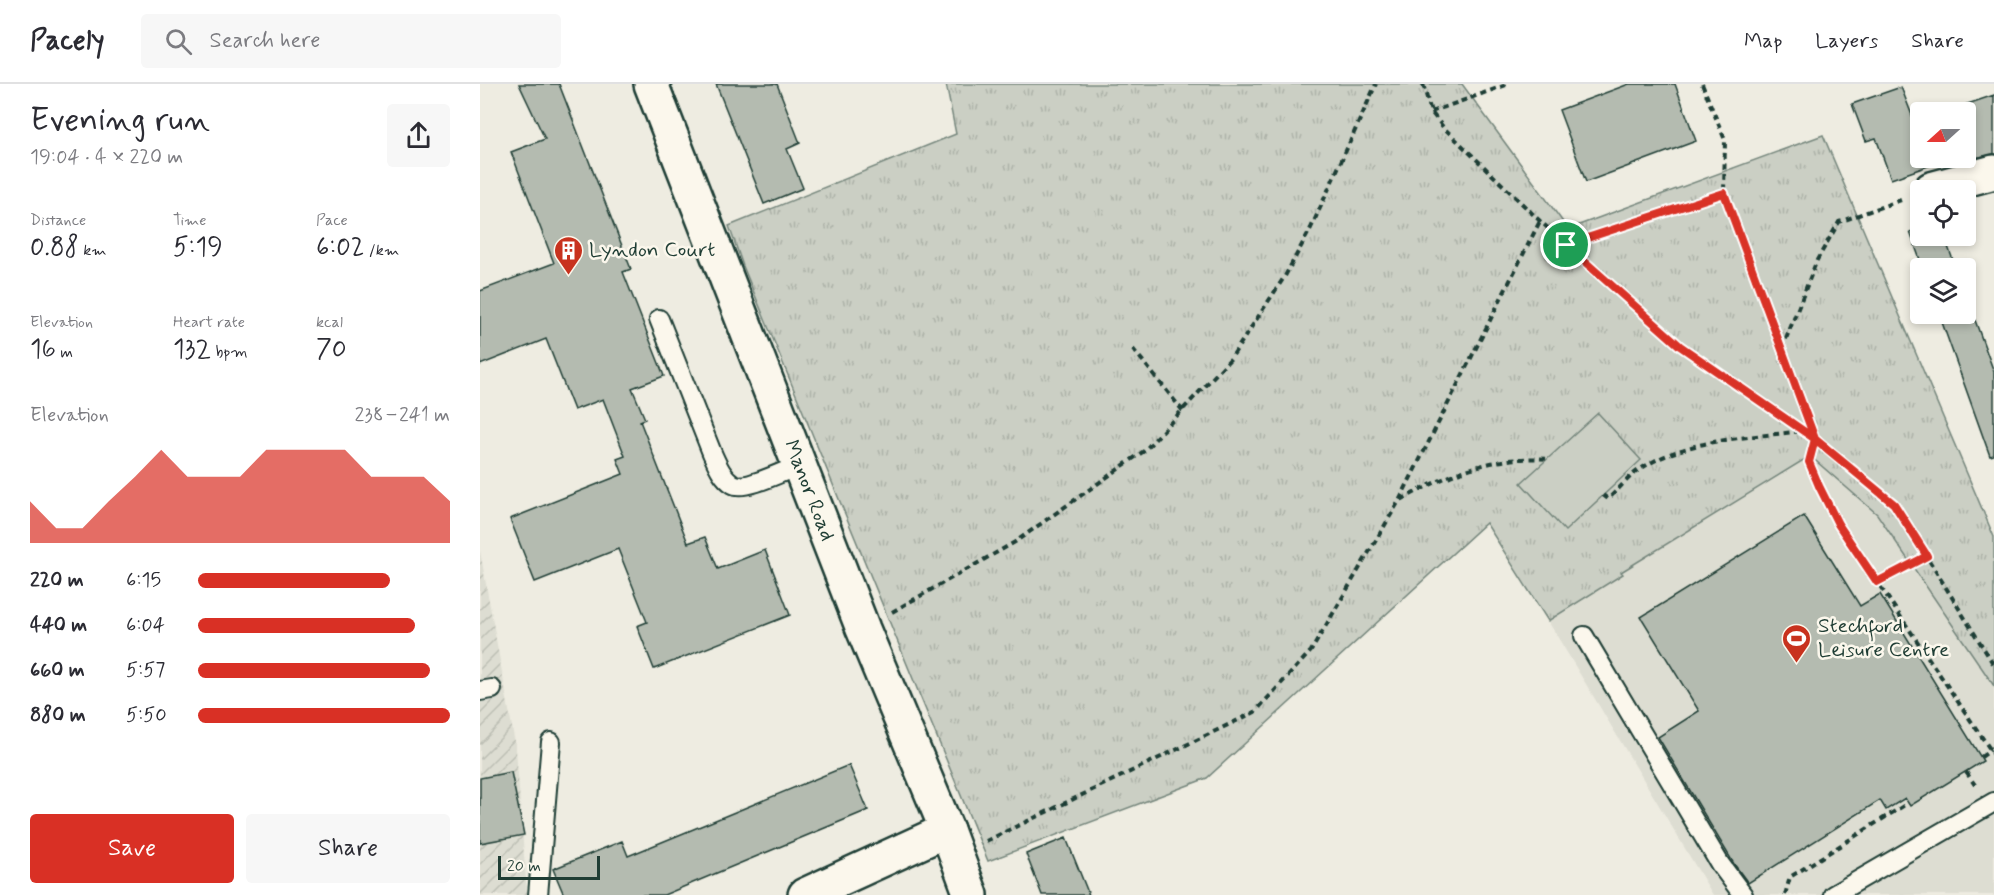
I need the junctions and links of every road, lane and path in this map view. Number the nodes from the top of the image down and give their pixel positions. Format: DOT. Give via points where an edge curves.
graph roads {
  1 [pos="651,84"];
  2 [pos="1376,84"];
  3 [pos="1424,84"];
  4 [pos="1509,84"];
  5 [pos="1702,84"];
  6 [pos="1431,112"];
  7 [pos="1994,172"];
  8 [pos="1966,180"];
  9 [pos="1724,193"];
  10 [pos="1910,197"];
  11 [pos="1540,221"];
  12 [pos="1566,245"];
  13 [pos="659,319"];
  14 [pos="1133,349"];
  15 [pos="1782,350"];
  16 [pos="1183,411"];
  17 [pos="1803,431"];
  18 [pos="1815,439"];
  19 [pos="1548,459"];
  20 [pos="800,465"];
  21 [pos="1603,495"];
  22 [pos="1400,501"];
  23 [pos="1927,556"];
  24 [pos="1877,582"];
  25 [pos="863,629"];
  26 [pos="1584,636"];
  27 [pos="1994,664"];
  28 [pos="551,742"];
  29 [pos="1991,750"];
  30 [pos="1994,755"];
  31 [pos="1981,757"];
  32 [pos="1966,772"];
  33 [pos="1975,786"];
  34 [pos="1994,802"];
  35 [pos="1908,803"];
  36 [pos="951,843"];
  37 [pos="538,895"];
  38 [pos="805,895"];
  39 [pos="971,895"];
  40 [pos="1743,895"];
  41 [pos="1785,895"];
  42 [pos="1833,895"];
  1 -- 20 [label="street, Manor Road"];
  2 -- 16 [label="path" via="1285,276 1231,358"];
  3 -- 6 [label="path"];
  4 -- 6 [label="path"];
  5 -- 9 [label="path" via="1725,140"];
  6 -- 11 [label="path"];
  7 -- 8 [label="street"];
  9 -- 12 [label="path"];
  9 -- 15 [label="path"];
  10 -- 15 [label="path" via="1839,222 1817,260"];
  11 -- 12 [label="path"];
  11 -- 22 [label="path"];
  12 -- 17 [label="path" via="1680,346"];
  13 -- 20 [label="lane" via="712,453 728,480 735,486 745,486"];
  14 -- 16 [label="path"];
  15 -- 18 [label="path"];
  16 -- 25 [label="path" via="1144,451 1015,542"];
  17 -- 18 [label="path"];
  17 -- 21 [label="path" via="1706,443 1672,453 1641,468 1608,499"];
  18 -- 23 [label="path" via="1894,504"];
  18 -- 24 [label="path" via="1809,462 1819,486 1838,524"];
  19 -- 22 [label="path" via="1470,467"];
  20 -- 25 [label="street, Manor Road"];
  22 -- 36 [label="path" via="1311,651 1255,712"];
  23 -- 24 [label="path"];
  23 -- 27 [label="path"];
  24 -- 29 [label="path"];
  25 -- 36 [label="street, Manor Road"];
  26 -- 40 [label="lane" via="1720,864"];
  28 -- 37 [label="lane"];
  29 -- 30 [label="path"];
  29 -- 31 [label="path"];
  32 -- 33 [label="path"];
  34 -- 42 [label="lane"];
  35 -- 41 [label="path" via="1790,877"];
  36 -- 38 [label="street"];
  36 -- 39 [label="street, Manor Road"];
}
